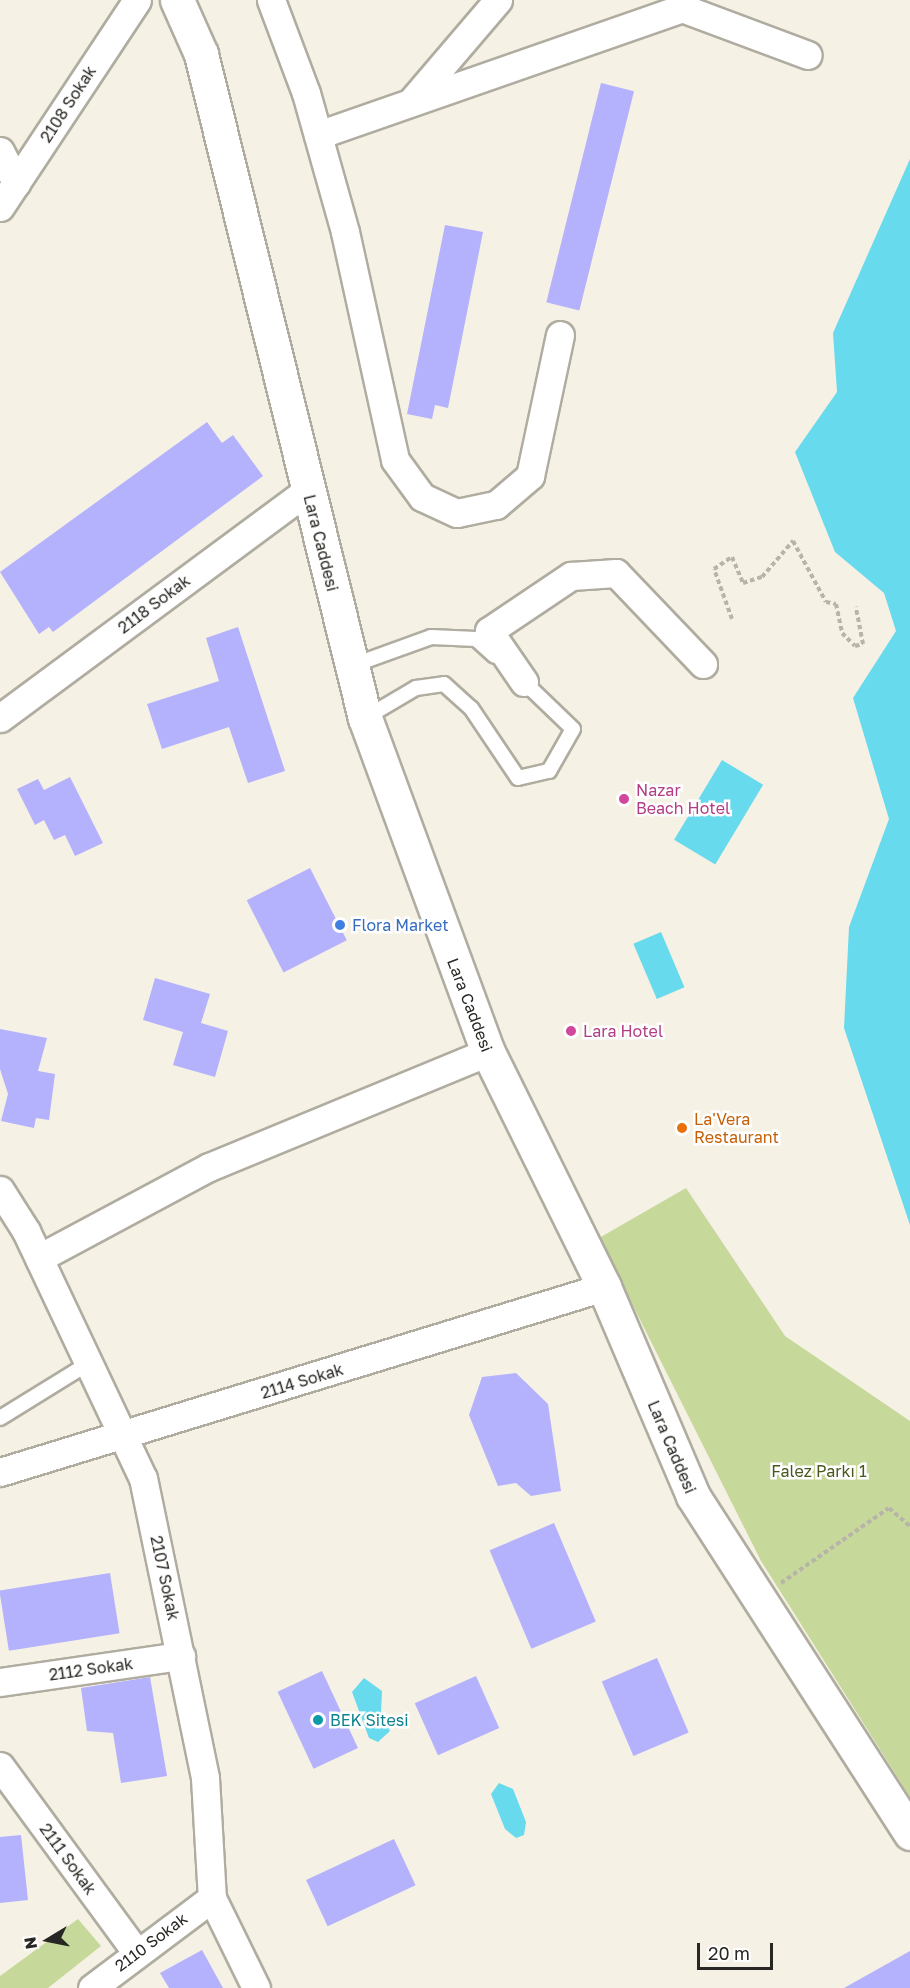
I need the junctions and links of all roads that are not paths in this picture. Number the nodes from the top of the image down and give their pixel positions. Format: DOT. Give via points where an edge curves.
graph roads {
  1 [pos="137,0"];
  2 [pos="177,0"];
  3 [pos="272,0"];
  4 [pos="498,0"];
  5 [pos="808,55"];
  6 [pos="411,103"];
  7 [pos="318,135"];
  8 [pos="0,151"];
  9 [pos="16,183"];
  10 [pos="0,207"];
  11 [pos="560,335"];
  12 [pos="308,490"];
  13 [pos="703,664"];
  14 [pos="351,666"];
  15 [pos="524,682"];
  16 [pos="0,718"];
  17 [pos="365,718"];
  18 [pos="488,1052"];
  19 [pos="0,1190"];
  20 [pos="39,1258"];
  21 [pos="604,1287"];
  22 [pos="89,1363"];
  23 [pos="0,1418"];
  24 [pos="124,1436"];
  25 [pos="0,1473"];
  26 [pos="182,1656"];
  27 [pos="0,1682"];
  28 [pos="0,1766"];
  29 [pos="910,1833"];
  30 [pos="212,1898"];
  31 [pos="136,1952"];
  32 [pos="92,1988"];
  33 [pos="256,1988"];
  1 -- 9 [label="street, 2108 Sokak"];
  2 -- 12 [label="street, Lara Caddesi" via="201,54"];
  3 -- 7 [label="street"];
  4 -- 6 [label="street"];
  5 -- 6 [label="street" via="682,8"];
  6 -- 7 [label="street"];
  7 -- 11 [label="street" via="395,460 422,497 457,513 496,505 530,476"];
  8 -- 9 [label="street"];
  9 -- 10 [label="street, 2108 Sokak"];
  12 -- 14 [label="street, Lara Caddesi"];
  12 -- 16 [label="street, 2118 Sokak"];
  13 -- 15 [label="street" via="616,573 571,576 489,631"];
  14 -- 15 [label="lane" via="431,637 476,639"];
  14 -- 17 [label="street, Lara Caddesi"];
  15 -- 17 [label="lane" via="573,729 549,771 518,778 471,708 444,684 416,688"];
  17 -- 18 [label="street, Lara Caddesi"];
  18 -- 20 [label="street" via="209,1167"];
  18 -- 21 [label="street, Lara Caddesi"];
  19 -- 20 [label="street, 2107 Sokak"];
  20 -- 22 [label="street, 2107 Sokak"];
  21 -- 24 [label="street, 2114 Sokak"];
  21 -- 29 [label="street, Lara Caddesi" via="693,1496 756,1600"];
  22 -- 23 [label="lane"];
  22 -- 24 [label="street, 2107 Sokak"];
  24 -- 25 [label="street, 2114 Sokak"];
  24 -- 26 [label="street, 2107 Sokak" via="143,1478"];
  26 -- 27 [label="street, 2112 Sokak"];
  26 -- 30 [label="street, 2107 Sokak" via="205,1778"];
  28 -- 31 [label="street, 2111 Sokak"];
  30 -- 31 [label="street, 2110 Sokak"];
  30 -- 33 [label="street, 2107 Sokak"];
  31 -- 32 [label="street, 2110 Sokak"];
}
